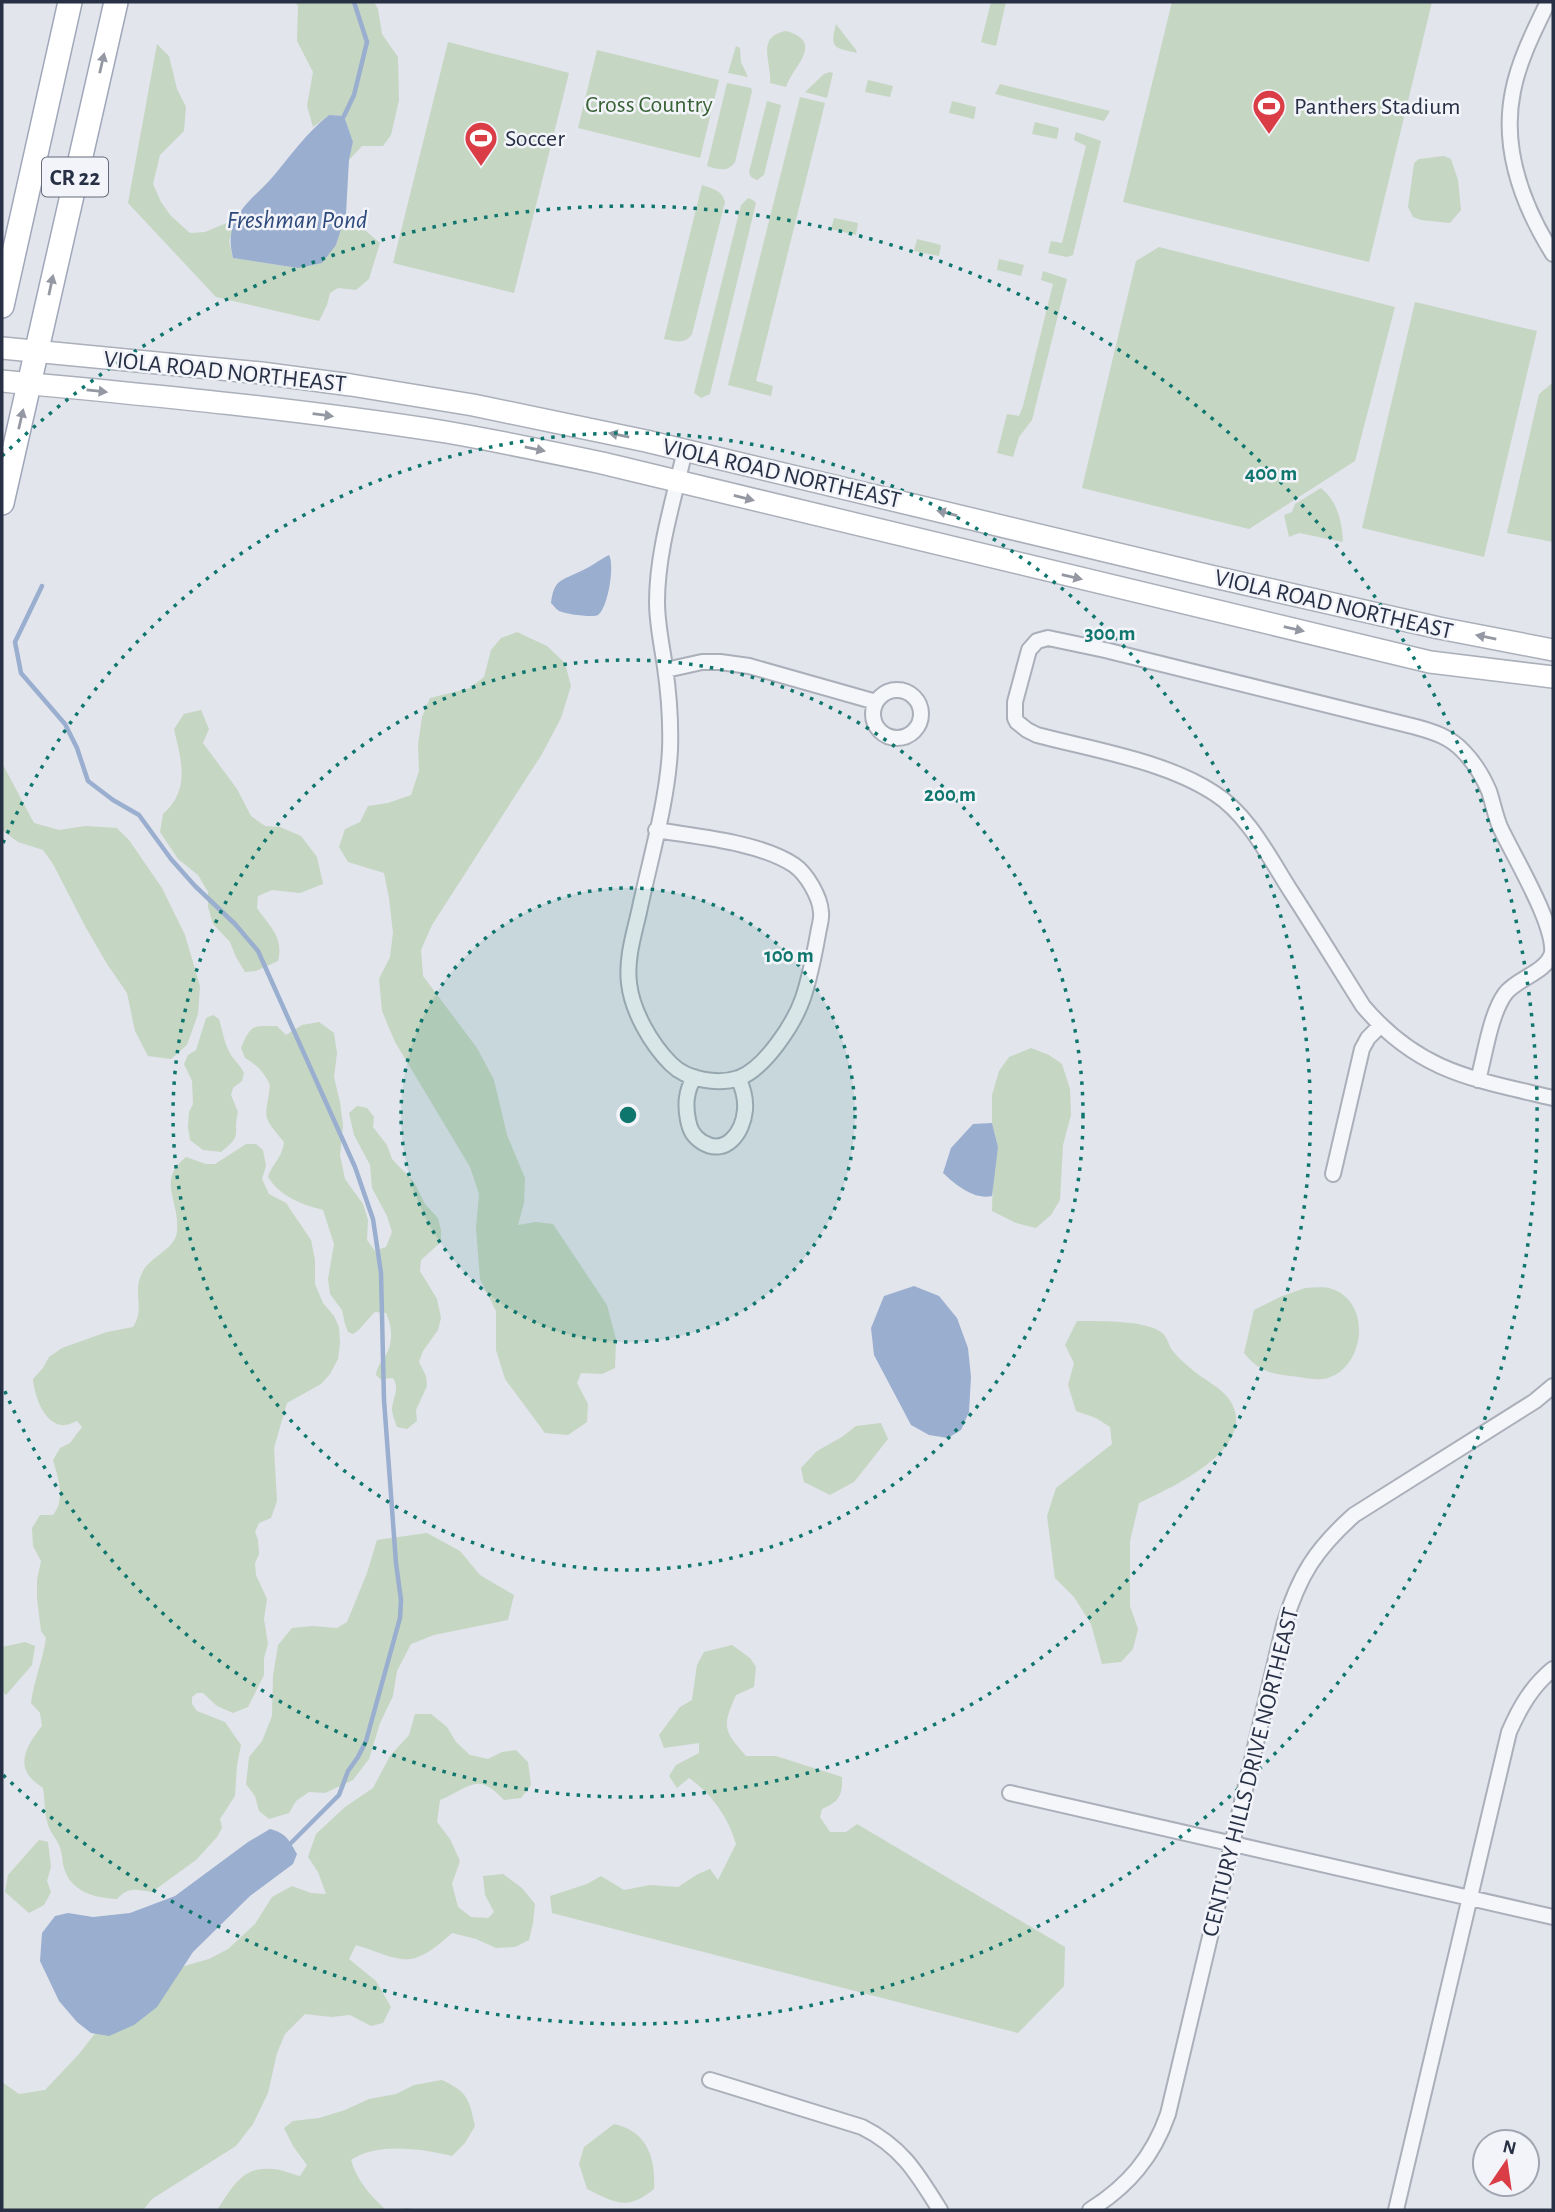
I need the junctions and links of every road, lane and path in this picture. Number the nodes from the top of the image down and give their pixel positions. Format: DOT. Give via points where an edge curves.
graph roads {
  1 [pos="70,2"];
  2 [pos="116,2"];
  3 [pos="1548,2"];
  4 [pos="1553,254"];
  5 [pos="2,306"];
  6 [pos="2,348"];
  7 [pos="37,351"];
  8 [pos="2,381"];
  9 [pos="29,384"];
  10 [pos="685,450"];
  11 [pos="678,481"];
  12 [pos="2,503"];
  13 [pos="1553,650"];
  14 [pos="666,670"];
  15 [pos="1553,677"];
  16 [pos="876,702"];
  17 [pos="656,830"];
  18 [pos="1380,1026"];
  19 [pos="694,1077"];
  20 [pos="738,1078"];
  21 [pos="1478,1080"];
  22 [pos="1553,1098"];
  23 [pos="1333,1174"];
  24 [pos="1553,1386"];
  25 [pos="1553,1669"];
  26 [pos="1010,1793"];
  27 [pos="1231,1843"];
  28 [pos="1469,1898"];
  29 [pos="1553,1917"];
  30 [pos="710,2080"];
  31 [pos="940,2210"];
  32 [pos="1090,2210"];
  33 [pos="1396,2210"];
  1 -- 5 [label="main road, CR 22"];
  7 -- 2 [label="main road, CR 22, one-way"];
  3 -- 4 [label="street" via="1520,66 1510,113 1521,191"];
  6 -- 7 [label="main road, VIOLA ROAD NORTHEAST"];
  7 -- 9 [label="main road, CR 22"];
  10 -- 7 [label="main road, VIOLA ROAD NORTHEAST, one-way" via="351,385"];
  8 -- 9 [label="main road, VIOLA ROAD NORTHEAST"];
  9 -- 11 [label="main road, VIOLA ROAD NORTHEAST, one-way" via="446,432"];
  12 -- 9 [label="main road, CR 22, one-way"];
  10 -- 11 [label="street"];
  13 -- 10 [label="main road, VIOLA ROAD NORTHEAST, one-way" via="1223,579"];
  11 -- 14 [label="street" via="657,602"];
  11 -- 15 [label="main road, VIOLA ROAD NORTHEAST, one-way" via="1430,662"];
  14 -- 16 [label="street" via="702,662 748,666"];
  14 -- 17 [label="street" via="670,752"];
  17 -- 19 [label="street" via="630,953 629,982 635,1009 661,1053 676,1069"];
  17 -- 20 [label="street" via="746,846 777,857 796,866 814,890 821,913 798,1012 758,1066"];
  18 -- 21 [label="street" via="1429,1061"];
  18 -- 21 [label="street" via="1267,853 1221,798 1181,775 1037,735 1017,722 1015,702 1032,645 1052,638 1132,657 1416,727 1436,733 1462,750 1489,791 1500,827 1544,911 1553,942 1545,965 1518,981 1502,999"];
  18 -- 23 [label="street" via="1362,1049"];
  19 -- 20 [label="street"];
  19 -- 20 [label="street" via="686,1106 690,1131 712,1147 731,1141 741,1129 744,1090"];
  21 -- 22 [label="street"];
  24 -- 27 [label="street, CENTURY HILLS DRIVE NORTHEAST" via="1354,1514 1304,1571 1284,1625"];
  25 -- 28 [label="street" via="1528,1696 1509,1732"];
  26 -- 27 [label="street"];
  27 -- 28 [label="street"];
  27 -- 32 [label="street, CENTURY HILLS DRIVE NORTHEAST" via="1163,2129 1135,2173"];
  28 -- 29 [label="street"];
  28 -- 33 [label="street"];
  30 -- 31 [label="street" via="881,2136 914,2168"];
}
